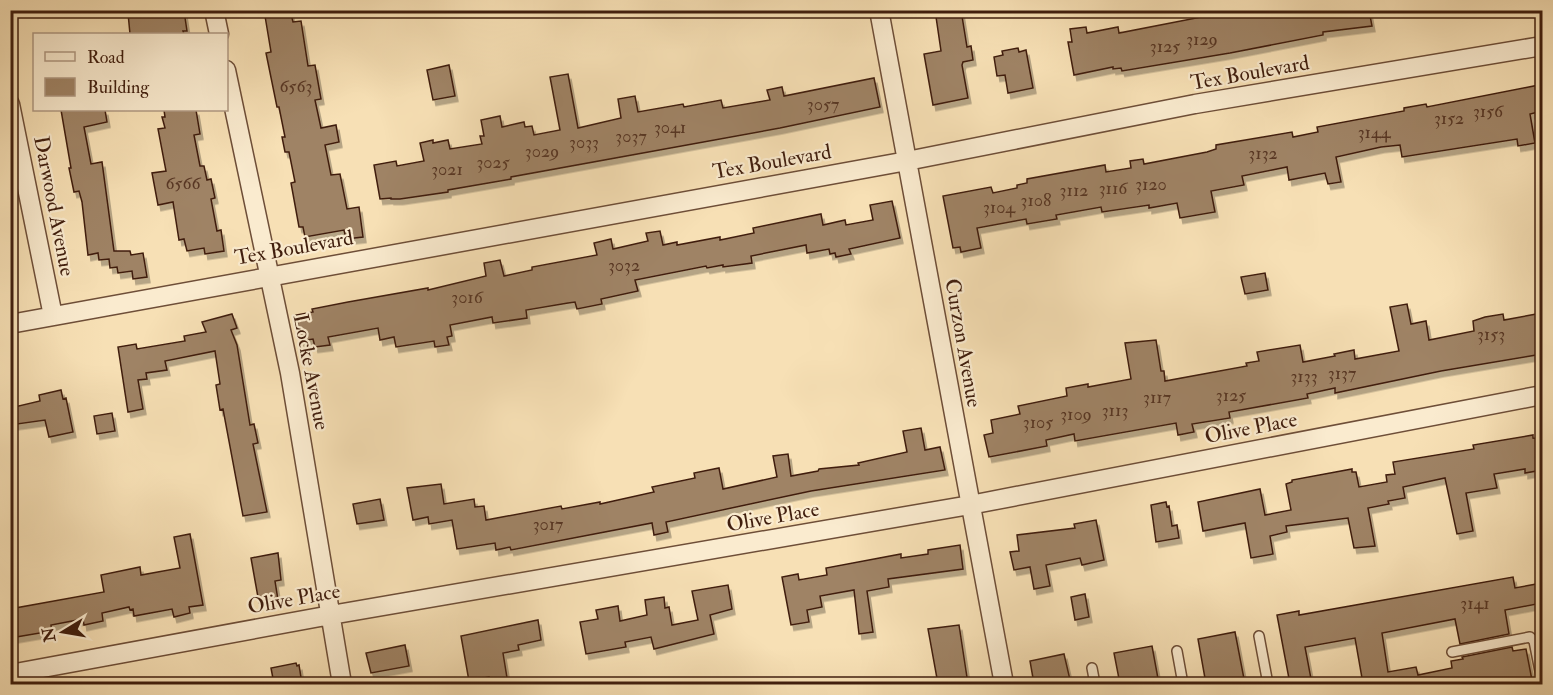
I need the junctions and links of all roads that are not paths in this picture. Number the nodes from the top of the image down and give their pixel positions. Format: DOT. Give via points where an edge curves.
graph roads {
  1 [pos="214,10"];
  2 [pos="879,10"];
  3 [pos="219,33"];
  4 [pos="1542,46"];
  5 [pos="228,79"];
  6 [pos="10,104"];
  7 [pos="907,161"];
  8 [pos="270,276"];
  9 [pos="53,316"];
  10 [pos="10,324"];
  11 [pos="1542,395"];
  12 [pos="970,505"];
  13 [pos="331,615"];
  14 [pos="1259,636"];
  15 [pos="1177,651"];
  16 [pos="1452,652"];
  17 [pos="1092,668"];
  18 [pos="10,674"];
  19 [pos="1542,681"];
  20 [pos="342,684"];
  21 [pos="1004,684"];
  22 [pos="1095,684"];
  23 [pos="1183,684"];
  24 [pos="1269,684"];
  1 -- 3 [label="street"];
  2 -- 7 [label="street, Curzon Avenue"];
  4 -- 7 [label="street, Tex Boulevard" via="1196,105"];
  5 -- 8 [label="street, Locke Avenue"];
  6 -- 9 [label="street, Darwood Avenue"];
  7 -- 8 [label="street, Tex Boulevard"];
  7 -- 12 [label="street, Curzon Avenue"];
  8 -- 9 [label="street, Tex Boulevard"];
  8 -- 13 [label="street, Locke Avenue"];
  9 -- 10 [label="street, Tex Boulevard"];
  11 -- 12 [label="street, Olive Place"];
  12 -- 13 [label="street, Olive Place"];
  12 -- 21 [label="street, Curzon Avenue"];
  13 -- 18 [label="street, Olive Place"];
  13 -- 20 [label="street, Locke Avenue"];
  14 -- 24 [label="lane"];
  15 -- 23 [label="lane"];
  16 -- 19 [label="lane" via="1530,637"];
  17 -- 22 [label="lane"];
}
